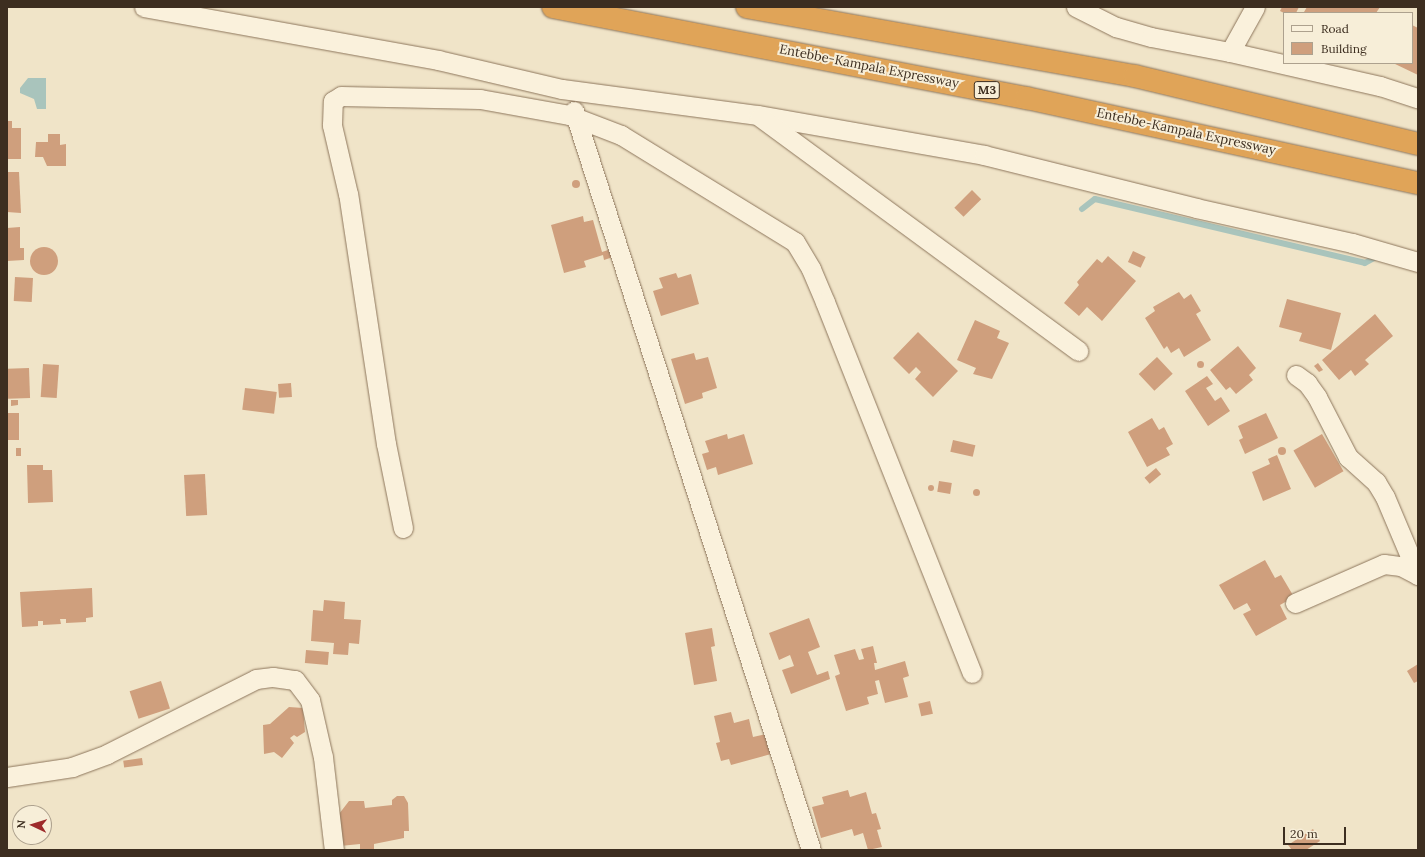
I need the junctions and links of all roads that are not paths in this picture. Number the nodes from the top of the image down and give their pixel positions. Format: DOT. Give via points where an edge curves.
graph roads {
  1 [pos="144,7"];
  2 [pos="553,7"];
  3 [pos="748,7"];
  4 [pos="1076,7"];
  5 [pos="1255,7"];
  6 [pos="1230,52"];
  7 [pos="562,89"];
  8 [pos="1418,98"];
  9 [pos="758,115"];
  10 [pos="578,119"];
  11 [pos="1418,144"];
  12 [pos="1418,183"];
  13 [pos="1418,262"];
  14 [pos="1078,351"];
  15 [pos="1296,375"];
  16 [pos="403,528"];
  17 [pos="1418,575"];
  18 [pos="1295,603"];
  19 [pos="972,673"];
  20 [pos="7,777"];
  21 [pos="334,850"];
  22 [pos="811,850"];
  1 -- 7 [label="street" via="438,60"];
  2 -- 12 [label="highway, Entebbe-Kampala Expressway / M3" via="1027,98"];
  3 -- 11 [label="highway" via="1135,76"];
  4 -- 6 [label="street" via="1116,27 1151,37"];
  5 -- 6 [label="street"];
  6 -- 8 [label="street" via="1380,86"];
  7 -- 9 [label="street"];
  7 -- 10 [label="street"];
  9 -- 13 [label="street" via="984,155 1196,208 1352,243"];
  9 -- 14 [label="street"];
  10 -- 16 [label="street" via="480,99 341,96 333,101 332,125 348,194 386,444"];
  10 -- 19 [label="street" via="621,135 795,242 811,269"];
  10 -- 22 [label="street"];
  15 -- 17 [label="street" via="1307,383 1317,396 1348,458 1376,482 1385,496"];
  17 -- 18 [label="street" via="1401,566 1384,564"];
  20 -- 21 [label="street" via="72,767 108,754 256,679 273,677 295,680 310,700 323,757"];
}
